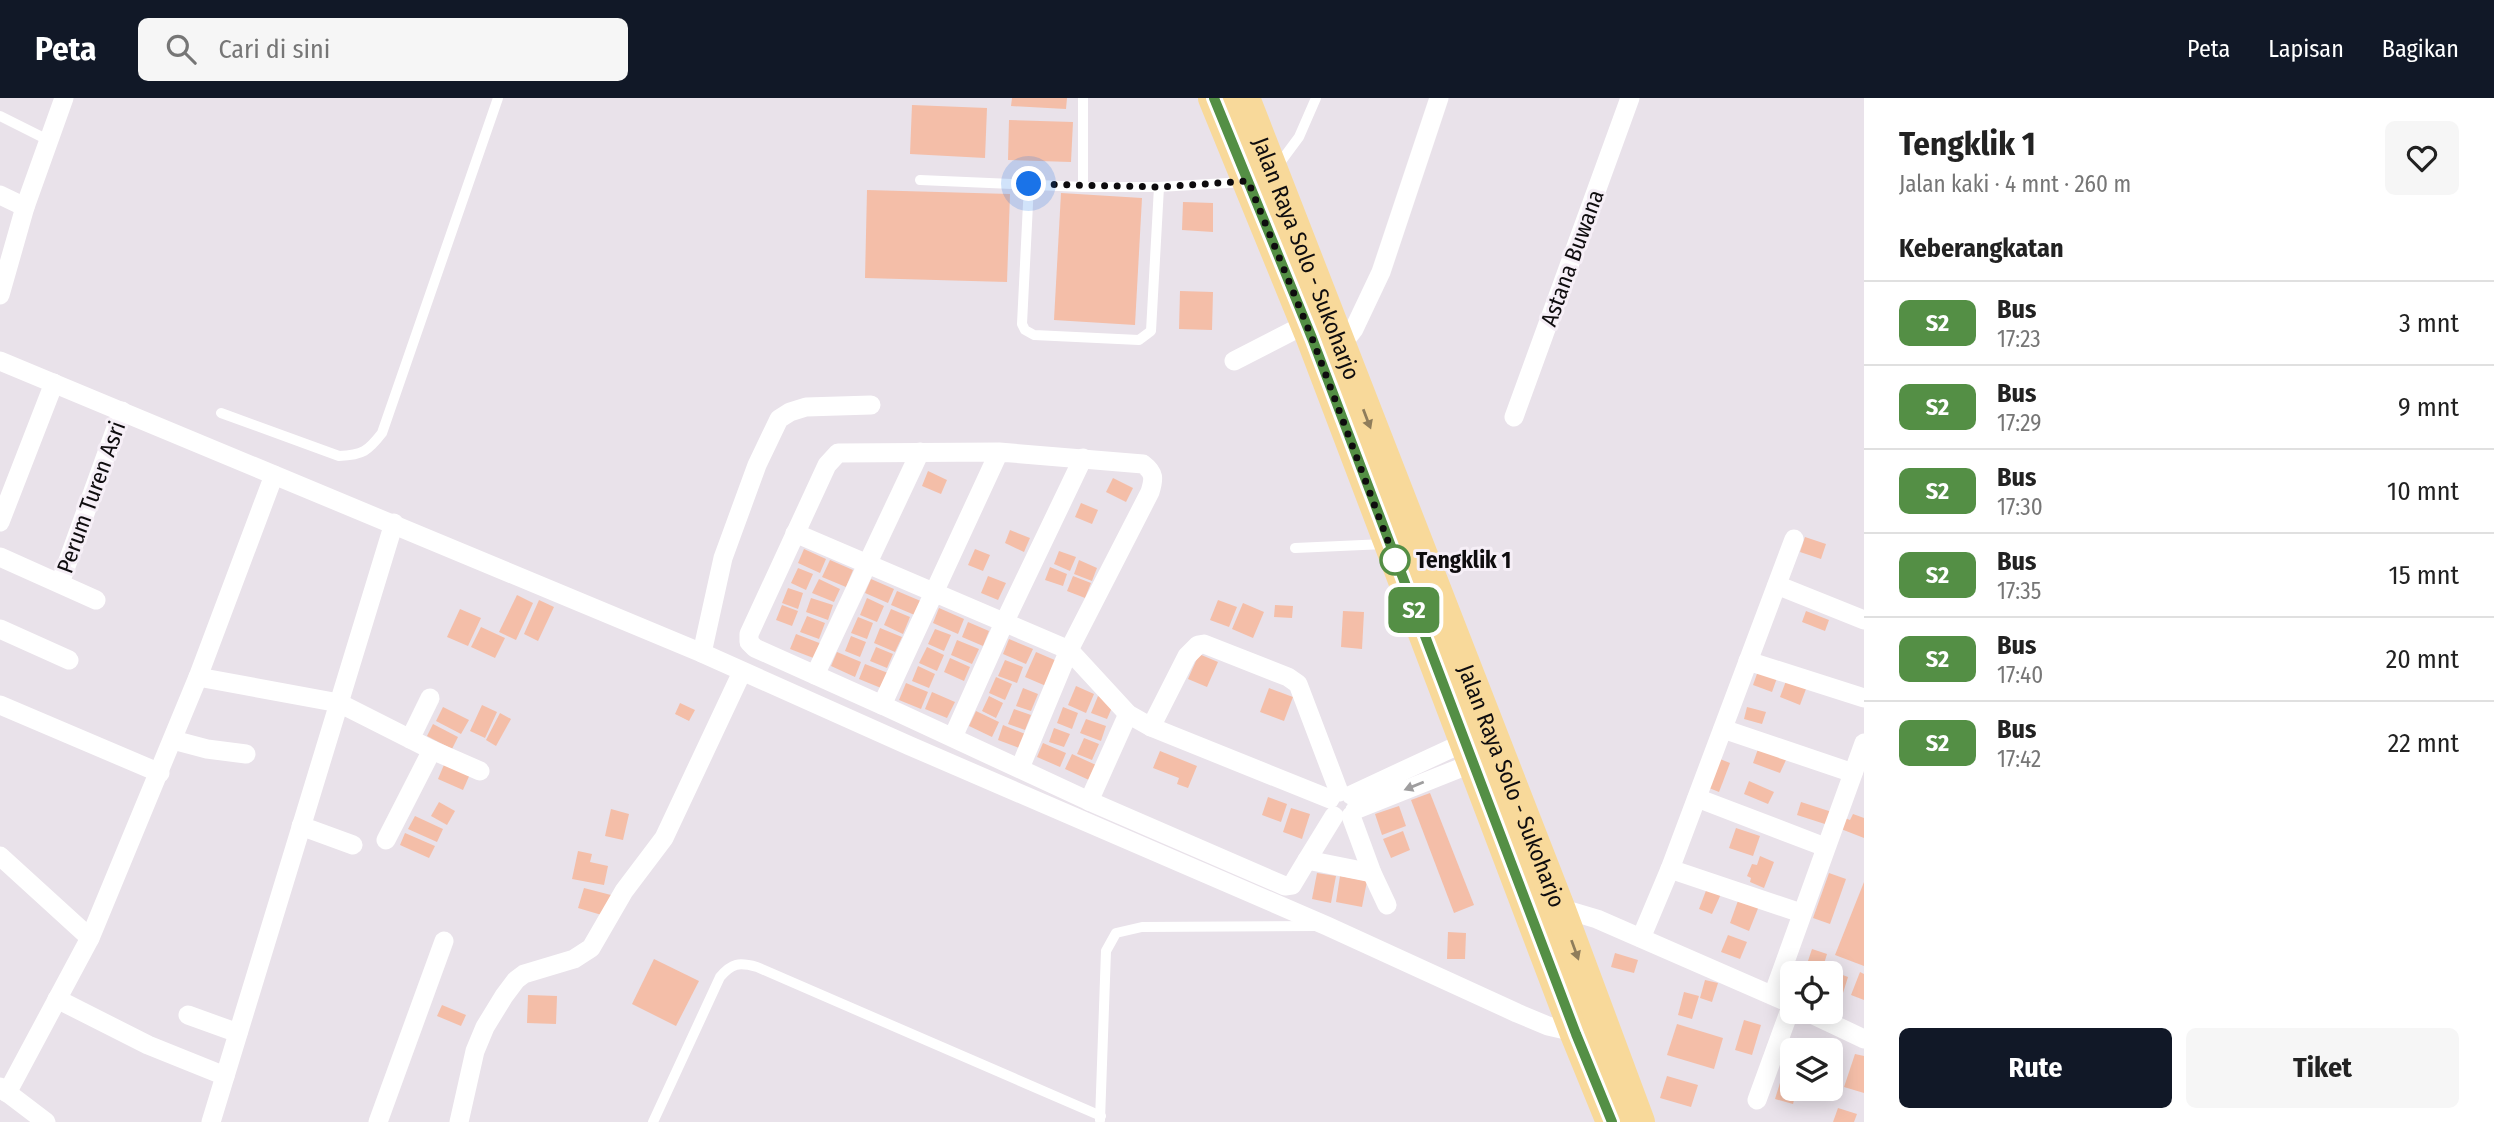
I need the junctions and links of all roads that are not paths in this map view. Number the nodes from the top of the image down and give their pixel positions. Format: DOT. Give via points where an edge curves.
graph roads {
  1 [pos="64,98"];
  2 [pos="498,98"];
  3 [pos="1083,98"];
  4 [pos="1214,98"];
  5 [pos="1244,98"];
  6 [pos="1315,98"];
  7 [pos="1439,98"];
  8 [pos="1630,98"];
  9 [pos="0,116"];
  10 [pos="50,141"];
  11 [pos="1261,176"];
  12 [pos="919,180"];
  13 [pos="1029,184"];
  14 [pos="1083,187"];
  15 [pos="1159,187"];
  16 [pos="0,195"];
  17 [pos="25,207"];
  18 [pos="0,295"];
  19 [pos="1322,333"];
  20 [pos="0,360"];
  21 [pos="1234,361"];
  22 [pos="54,383"];
  23 [pos="871,405"];
  24 [pos="122,411"];
  25 [pos="221,413"];
  26 [pos="1514,417"];
  27 [pos="920,452"];
  28 [pos="999,452"];
  29 [pos="1083,458"];
  30 [pos="274,475"];
  31 [pos="0,522"];
  32 [pos="394,523"];
  33 [pos="795,533"];
  34 [pos="1794,539"];
  35 [pos="1389,544"];
  36 [pos="1295,548"];
  37 [pos="0,557"];
  38 [pos="865,564"];
  39 [pos="60,583"];
  40 [pos="1777,585"];
  41 [pos="934,594"];
  42 [pos="96,600"];
  43 [pos="1864,620"];
  44 [pos="1004,623"];
  45 [pos="0,629"];
  46 [pos="1069,650"];
  47 [pos="702,653"];
  48 [pos="69,660"];
  49 [pos="1748,661"];
  50 [pos="742,672"];
  51 [pos="815,675"];
  52 [pos="198,677"];
  53 [pos="430,698"];
  54 [pos="1864,698"];
  55 [pos="339,703"];
  56 [pos="0,705"];
  57 [pos="882,705"];
  58 [pos="1128,714"];
  59 [pos="1151,727"];
  60 [pos="1723,729"];
  61 [pos="953,737"];
  62 [pos="410,739"];
  63 [pos="173,740"];
  64 [pos="1864,743"];
  65 [pos="432,750"];
  66 [pos="1469,753"];
  67 [pos="246,754"];
  68 [pos="1020,768"];
  69 [pos="156,771"];
  70 [pos="480,771"];
  71 [pos="1853,773"];
  72 [pos="1697,798"];
  73 [pos="1089,801"];
  74 [pos="1343,804"];
  75 [pos="301,826"];
  76 [pos="386,840"];
  77 [pos="353,845"];
  78 [pos="1825,847"];
  79 [pos="0,856"];
  80 [pos="1307,860"];
  81 [pos="1670,869"];
  82 [pos="1371,873"];
  83 [pos="1387,905"];
  84 [pos="1546,912"];
  85 [pos="1801,913"];
  86 [pos="1327,926"];
  87 [pos="90,938"];
  88 [pos="1641,938"];
  89 [pos="444,941"];
  90 [pos="1773,995"];
  91 [pos="1780,998"];
  92 [pos="57,999"];
  93 [pos="188,1015"];
  94 [pos="1785,1024"];
  95 [pos="1832,1024"];
  96 [pos="238,1033"];
  97 [pos="1590,1034"];
  98 [pos="1864,1039"];
  99 [pos="225,1076"];
  100 [pos="4,1090"];
  101 [pos="1757,1100"];
  102 [pos="1100,1119"];
  103 [pos="46,1122"];
  104 [pos="211,1122"];
  105 [pos="377,1122"];
  106 [pos="459,1122"];
  107 [pos="653,1122"];
  108 [pos="1612,1122"];
  109 [pos="1639,1122"];
  1 -- 10 [label="street"];
  2 -- 25 [label="lane" via="382,433 370,449 339,456"];
  3 -- 14 [label="lane"];
  4 -- 11 [label="main road, Jalan Raya Solo - Sukoharjo"];
  5 -- 11 [label="main road, Jalan Raya Solo - Sukoharjo"];
  6 -- 11 [label="lane" via="1299,137"];
  7 -- 19 [label="street" via="1381,272 1354,329"];
  8 -- 26 [label="street, Astana Buwana"];
  9 -- 10 [label="lane"];
  10 -- 17 [label="street"];
  11 -- 15 [label="lane"];
  11 -- 19 [label="main road, Jalan Raya Solo - Sukoharjo"];
  12 -- 13 [label="lane"];
  13 -- 14 [label="lane"];
  13 -- 15 [label="lane" via="1022,324 1026,330 1034,335 1139,340 1151,331"];
  14 -- 15 [label="lane"];
  16 -- 17 [label="street"];
  17 -- 18 [label="street"];
  19 -- 21 [label="street"];
  19 -- 35 [label="main road, Jalan Raya Solo - Sukoharjo"];
  19 -- 84 [label="main road, Jalan Raya Solo - Sukoharjo, one-way"];
  20 -- 22 [label="street"];
  22 -- 24 [label="street"];
  22 -- 31 [label="street"];
  23 -- 47 [label="street" via="806,407 779,419 723,558"];
  24 -- 30 [label="street"];
  24 -- 39 [label="street, Perum Turen Asri"];
  27 -- 28 [label="street"];
  27 -- 33 [label="street" via="834,455"];
  27 -- 38 [label="street"];
  28 -- 29 [label="street"];
  28 -- 41 [label="street"];
  29 -- 44 [label="street"];
  29 -- 46 [label="street" via="1143,464 1154,478"];
  30 -- 32 [label="street"];
  30 -- 52 [label="street"];
  32 -- 47 [label="street"];
  32 -- 55 [label="street"];
  33 -- 38 [label="street"];
  33 -- 51 [label="street" via="749,640 755,648"];
  34 -- 40 [label="street"];
  35 -- 36 [label="lane"];
  35 -- 66 [label="main road, Jalan Raya Solo - Sukoharjo"];
  37 -- 39 [label="street, Perum Turen Asri"];
  38 -- 41 [label="street"];
  38 -- 51 [label="street"];
  39 -- 42 [label="street, Perum Turen Asri"];
  40 -- 43 [label="street"];
  40 -- 49 [label="street"];
  41 -- 44 [label="street"];
  41 -- 57 [label="street"];
  44 -- 46 [label="street"];
  44 -- 61 [label="street"];
  45 -- 48 [label="street"];
  46 -- 58 [label="street"];
  46 -- 68 [label="street"];
  47 -- 50 [label="street"];
  49 -- 54 [label="street"];
  49 -- 60 [label="street"];
  50 -- 86 [label="street"];
  50 -- 106 [label="street" via="660,845 624,891 591,948 574,959 524,974 504,996 475,1051"];
  51 -- 57 [label="street"];
  52 -- 55 [label="street"];
  52 -- 63 [label="street"];
  53 -- 62 [label="street"];
  55 -- 62 [label="street"];
  55 -- 75 [label="street"];
  56 -- 69 [label="street"];
  57 -- 61 [label="street"];
  58 -- 59 [label="street"];
  58 -- 73 [label="street"];
  59 -- 74 [label="street"];
  59 -- 74 [label="street" via="1187,656 1198,645 1288,677 1298,684"];
  60 -- 71 [label="street"];
  60 -- 72 [label="street"];
  61 -- 68 [label="street"];
  62 -- 65 [label="street"];
  63 -- 67 [label="street"];
  63 -- 69 [label="street"];
  64 -- 71 [label="street"];
  65 -- 70 [label="street"];
  65 -- 76 [label="street"];
  66 -- 74 [label="street"];
  66 -- 84 [label="main road, Jalan Raya Solo - Sukoharjo"];
  68 -- 73 [label="street"];
  69 -- 87 [label="street"];
  71 -- 78 [label="street"];
  72 -- 78 [label="street"];
  72 -- 81 [label="street"];
  73 -- 80 [label="street" via="1285,886 1292,885"];
  74 -- 80 [label="street"];
  74 -- 82 [label="street"];
  75 -- 77 [label="street"];
  75 -- 96 [label="street"];
  78 -- 85 [label="street"];
  79 -- 87 [label="street"];
  80 -- 82 [label="street"];
  81 -- 85 [label="street"];
  81 -- 88 [label="street"];
  82 -- 83 [label="street"];
  84 -- 88 [label="street" via="1597,919"];
  84 -- 97 [label="main road, Jalan Raya Solo - Sukoharjo"];
  85 -- 90 [label="street"];
  86 -- 97 [label="street" via="1517,1013"];
  86 -- 102 [label="lane" via="1142,927 1116,933 1106,951"];
  87 -- 92 [label="street"];
  88 -- 90 [label="street"];
  89 -- 105 [label="street"];
  90 -- 91 [label="street"];
  92 -- 99 [label="street" via="148,1045"];
  92 -- 100 [label="street"];
  93 -- 96 [label="street"];
  94 -- 101 [label="street"];
  95 -- 98 [label="street"];
  96 -- 99 [label="street"];
  97 -- 108 [label="main road, Jalan Raya Solo - Sukoharjo"];
  97 -- 109 [label="main road, Jalan Raya Solo - Sukoharjo"];
  99 -- 104 [label="street"];
  100 -- 103 [label="street"];
  102 -- 107 [label="lane" via="741,962 720,977"];
}
